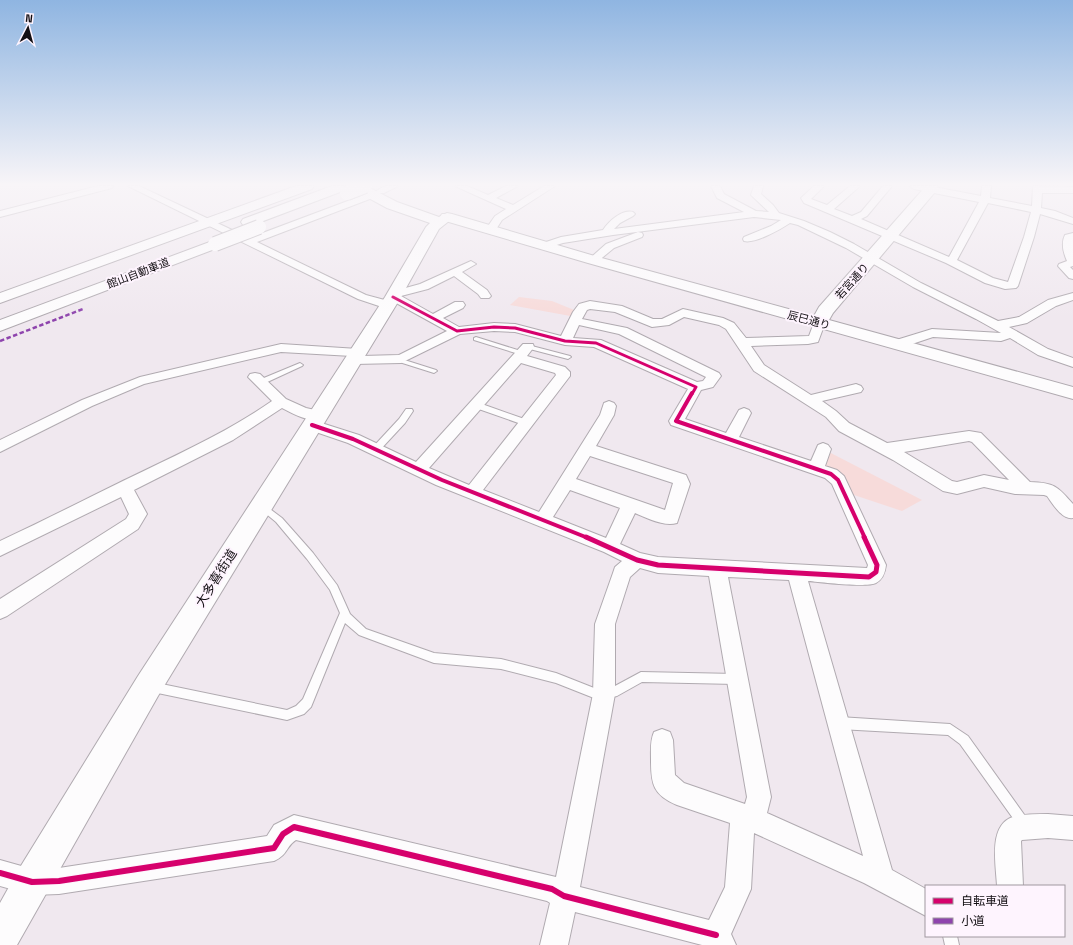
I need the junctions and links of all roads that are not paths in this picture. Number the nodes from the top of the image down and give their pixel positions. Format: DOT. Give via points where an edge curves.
graph roads {
  1 [pos="187,230"];
  2 [pos="225,230"];
  3 [pos="238,230"];
  4 [pos="277,230"];
  5 [pos="431,230"];
  6 [pos="474,230"];
  7 [pos="494,230"];
  8 [pos="608,230"];
  9 [pos="630,230"];
  10 [pos="771,230"];
  11 [pos="826,230"];
  12 [pos="875,230"];
  13 [pos="896,230"];
  14 [pos="968,230"];
  15 [pos="1030,230"];
  16 [pos="607,233"];
  17 [pos="682,234"];
  18 [pos="1073,236"];
  19 [pos="890,237"];
  20 [pos="748,239"];
  21 [pos="210,241"];
  22 [pos="249,242"];
  23 [pos="544,246"];
  24 [pos="871,259"];
  25 [pos="593,260"];
  26 [pos="951,262"];
  27 [pos="470,264"];
  28 [pos="455,272"];
  29 [pos="1073,276"];
  30 [pos="485,296"];
  31 [pos="1073,296"];
  32 [pos="0,298"];
  33 [pos="392,299"];
  34 [pos="459,305"];
  35 [pos="0,314"];
  36 [pos="434,318"];
  37 [pos="575,320"];
  38 [pos="819,323"];
  39 [pos="996,325"];
  40 [pos="0,326"];
  41 [pos="457,331"];
  42 [pos="1012,334"];
  43 [pos="476,339"];
  44 [pos="564,341"];
  45 [pos="742,342"];
  46 [pos="898,344"];
  47 [pos="523,353"];
  48 [pos="356,357"];
  49 [pos="568,358"];
  50 [pos="396,359"];
  51 [pos="1073,363"];
  52 [pos="300,365"];
  53 [pos="434,371"];
  54 [pos="258,380"];
  55 [pos="696,387"];
  56 [pos="856,389"];
  57 [pos="1073,393"];
  58 [pos="808,400"];
  59 [pos="281,402"];
  60 [pos="476,405"];
  61 [pos="609,406"];
  62 [pos="409,411"];
  63 [pos="744,413"];
  64 [pos="316,420"];
  65 [pos="527,423"];
  66 [pos="730,439"];
  67 [pos="0,447"];
  68 [pos="376,449"];
  69 [pos="586,449"];
  70 [pos="823,449"];
  71 [pos="885,449"];
  72 [pos="816,469"];
  73 [pos="418,470"];
  74 [pos="566,482"];
  75 [pos="124,488"];
  76 [pos="1026,488"];
  77 [pos="473,492"];
  78 [pos="262,505"];
  79 [pos="630,505"];
  80 [pos="1070,512"];
  81 [pos="543,520"];
  82 [pos="610,547"];
  83 [pos="0,549"];
  84 [pos="637,560"];
  85 [pos="717,569"];
  86 [pos="796,573"];
  87 [pos="0,610"];
  88 [pos="344,614"];
  89 [pos="736,679"];
  90 [pos="148,686"];
  91 [pos="604,694"];
  92 [pos="838,723"];
  93 [pos="662,740"];
  94 [pos="749,818"];
  95 [pos="1027,828"];
  96 [pos="1073,828"];
  97 [pos="0,873"];
  98 [pos="882,879"];
  99 [pos="32,882"];
  100 [pos="1010,885"];
  101 [pos="564,896"];
  102 [pos="925,902"];
  103 [pos="0,939"];
  104 [pos="719,940"];
  105 [pos="554,945"];
  1 -- 32 [label="main road"];
  2 -- 22 [label="street"];
  3 -- 21 [label="main road, 館山自動車道, bridge"];
  4 -- 22 [label="street"];
  5 -- 33 [label="main road, 大多喜街道"];
  6 -- 23 [label="main road, 辰巳通り"];
  7 -- 23 [label="main road, 辰巳通り"];
  8 -- 16 [label="street"];
  9 -- 16 [label="street"];
  10 -- 20 [label="street"];
  11 -- 24 [label="street"];
  12 -- 19 [label="street"];
  13 -- 19 [label="main road, 若宮通り"];
  14 -- 26 [label="street"];
  15 -- 26 [label="street" via="1012,286 994,282"];
  16 -- 23 [label="street" via="560,240"];
  17 -- 25 [label="street" via="655,231 633,236 610,246"];
  18 -- 29 [label="street" via="1069,237 1068,251 1072,262 1063,266"];
  19 -- 24 [label="main road, 若宮通り"];
  19 -- 26 [label="street"];
  21 -- 35 [label="main road, 館山自動車道"];
  21 -- 40 [label="main road, 館山自動車道"];
  22 -- 33 [label="street" via="362,297"];
  23 -- 25 [label="main road, 辰巳通り"];
  24 -- 38 [label="main road, 若宮通り" via="825,311"];
  24 -- 39 [label="street"];
  25 -- 38 [label="main road, 辰巳通り"];
  27 -- 28 [label="street"];
  28 -- 30 [label="street"];
  28 -- 33 [label="street"];
  31 -- 39 [label="street" via="1052,303 1023,320"];
  33 -- 36 [label="street"];
  33 -- 48 [label="main road, 大多喜街道"];
  34 -- 36 [label="street"];
  36 -- 41 [label="street"];
  37 -- 44 [label="street"];
  37 -- 45 [label="street" via="583,308 590,306 618,309 652,323 665,322 683,313 722,322 730,326"];
  37 -- 55 [label="street" via="623,331 714,376 708,384"];
  38 -- 45 [label="street" via="814,339"];
  38 -- 46 [label="main road, 辰巳通り"];
  39 -- 42 [label="street"];
  41 -- 44 [label="street" via="494,327 515,328"];
  41 -- 50 [label="street" via="401,359"];
  42 -- 46 [label="street" via="1001,337 941,332"];
  42 -- 51 [label="street" via="1044,352"];
  43 -- 47 [label="lane"];
  44 -- 55 [label="street" via="596,342"];
  45 -- 58 [label="street" via="760,368"];
  46 -- 57 [label="main road, 辰巳通り"];
  47 -- 49 [label="lane"];
  47 -- 60 [label="street"];
  47 -- 65 [label="street" via="563,372 563,376"];
  48 -- 50 [label="street"];
  48 -- 64 [label="main road, 大多喜街道"];
  48 -- 67 [label="street" via="315,349 281,348 140,381 120,388"];
  50 -- 53 [label="lane"];
  52 -- 54 [label="lane"];
  54 -- 59 [label="street"];
  55 -- 66 [label="street" via="676,421"];
  56 -- 58 [label="street"];
  58 -- 71 [label="street" via="831,414 844,426"];
  59 -- 64 [label="street"];
  59 -- 75 [label="street" via="233,433"];
  60 -- 65 [label="lane"];
  60 -- 73 [label="street"];
  61 -- 69 [label="street" via="607,415"];
  62 -- 68 [label="lane"];
  63 -- 66 [label="street"];
  64 -- 68 [label="street" via="324,428"];
  64 -- 78 [label="main road, 大多喜街道"];
  65 -- 77 [label="street"];
  66 -- 72 [label="street"];
  68 -- 73 [label="street"];
  69 -- 74 [label="street"];
  69 -- 79 [label="street" via="680,479 682,484 671,518"];
  70 -- 72 [label="street"];
  71 -- 76 [label="street" via="949,487 957,488 984,481"];
  71 -- 76 [label="street" via="976,437"];
  72 -- 86 [label="street" via="832,474 838,480 877,565 876,572 869,577"];
  73 -- 77 [label="street"];
  74 -- 79 [label="street"];
  74 -- 81 [label="street"];
  75 -- 83 [label="street"];
  75 -- 87 [label="street" via="138,514 132,524"];
  76 -- 80 [label="street" via="1053,492"];
  77 -- 81 [label="street"];
  78 -- 88 [label="lane" via="279,520 310,556 334,588"];
  78 -- 90 [label="main road, 大多喜街道"];
  79 -- 82 [label="street"];
  81 -- 82 [label="street"];
  82 -- 84 [label="street"];
  84 -- 85 [label="street" via="658,565"];
  84 -- 91 [label="street" via="622,573 605,624"];
  85 -- 86 [label="street"];
  85 -- 89 [label="street"];
  86 -- 92 [label="street"];
  88 -- 90 [label="lane" via="307,703 300,710 287,715"];
  88 -- 91 [label="lane" via="363,632 434,658 501,664"];
  89 -- 91 [label="lane" via="642,677 617,691"];
  89 -- 94 [label="street" via="759,797 754,815"];
  90 -- 99 [label="main road, 大多喜街道"];
  91 -- 101 [label="street"];
  92 -- 95 [label="lane" via="950,730 964,740"];
  92 -- 98 [label="street"];
  93 -- 94 [label="street" via="663,779 669,787 677,793"];
  94 -- 98 [label="street"];
  94 -- 104 [label="street" via="742,823 738,889"];
  95 -- 96 [label="street"];
  95 -- 100 [label="street" via="1016,828 1008,837"];
  97 -- 99 [label="street"];
  98 -- 102 [label="street"];
  99 -- 101 [label="street" via="274,848 283,834 294,827 552,889"];
  99 -- 103 [label="main road, 大多喜街道"];
  101 -- 104 [label="street"];
  101 -- 105 [label="street"];
}
